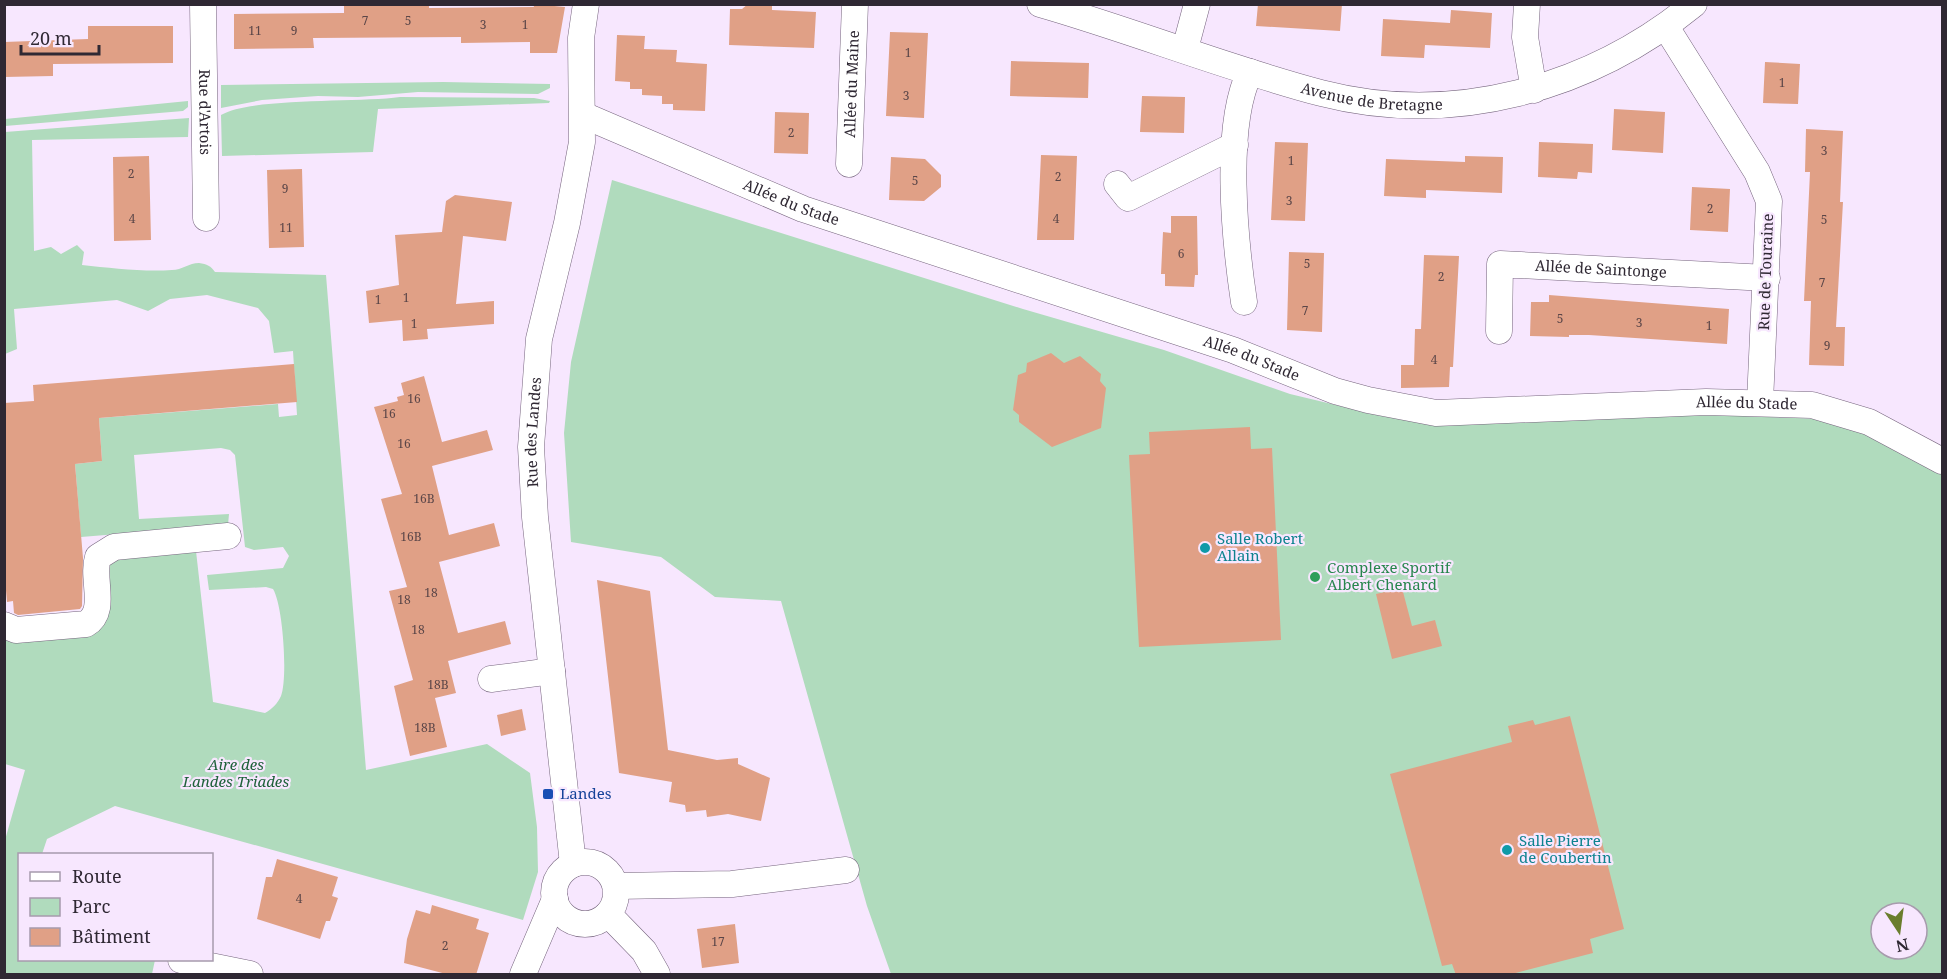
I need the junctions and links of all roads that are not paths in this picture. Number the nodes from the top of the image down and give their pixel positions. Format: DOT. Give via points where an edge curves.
graph roads {
  1 [pos="203,4"];
  2 [pos="586,4"];
  3 [pos="855,4"];
  4 [pos="1040,4"];
  5 [pos="1197,4"];
  6 [pos="1527,4"];
  7 [pos="1694,4"];
  8 [pos="1666,27"];
  9 [pos="1185,49"];
  10 [pos="1250,72"];
  11 [pos="1534,90"];
  12 [pos="583,115"];
  13 [pos="1236,145"];
  14 [pos="849,164"];
  15 [pos="1117,184"];
  16 [pos="206,218"];
  17 [pos="1767,278"];
  18 [pos="1244,302"];
  19 [pos="1499,331"];
  20 [pos="1760,402"];
  21 [pos="1942,461"];
  22 [pos="228,536"];
  23 [pos="4,626"];
  24 [pos="552,671"];
  25 [pos="491,679"];
  26 [pos="573,864"];
  27 [pos="846,870"];
  28 [pos="616,886"];
  29 [pos="555,899"];
  30 [pos="608,914"];
  31 [pos="186,961"];
  32 [pos="250,975"];
  33 [pos="523,975"];
  34 [pos="657,975"];
  1 -- 16 [label="street, Rue d'Artois"];
  2 -- 12 [label="street, Rue des Landes" via="581,38"];
  3 -- 14 [label="street, Allée du Maine"];
  4 -- 9 [label="street, Avenue de Bretagne"];
  5 -- 9 [label="street"];
  6 -- 11 [label="street" via="1525,37"];
  7 -- 8 [label="street, Avenue de Bretagne"];
  8 -- 11 [label="street, Avenue de Bretagne" via="1580,74"];
  8 -- 17 [label="street, Rue de Touraine" via="1757,172 1769,201"];
  9 -- 10 [label="street, Avenue de Bretagne"];
  10 -- 11 [label="street, Avenue de Bretagne" via="1322,93 1412,106 1479,103"];
  10 -- 13 [label="street" via="1240,97"];
  12 -- 20 [label="street, Allée du Stade" via="803,209 1233,350 1335,391 1368,400 1436,413"];
  12 -- 24 [label="street, Rue des Landes" via="577,174 539,339 532,416 535,517"];
  13 -- 15 [label="street" via="1128,198"];
  13 -- 18 [label="street" via="1234,236"];
  17 -- 19 [label="street, Allée de Saintonge" via="1500,264"];
  17 -- 20 [label="street, Rue de Touraine"];
  20 -- 21 [label="street, Allée du Stade" via="1812,405 1842,413 1869,422"];
  22 -- 23 [label="street" via="114,547 98,557 94,569 98,611 95,619 86,624 16,630"];
  24 -- 25 [label="street"];
  24 -- 26 [label="street, Rue des Landes"];
  26 -- 28 [label="street" via="600,865"];
  26 -- 29 [label="street" via="558,878"];
  27 -- 28 [label="street" via="732,884"];
  28 -- 30 [label="street" via="614,904"];
  29 -- 30 [label="street" via="573,921 592,922"];
  29 -- 33 [label="street"];
  30 -- 34 [label="street" via="644,951"];
  31 -- 32 [label="street"];
}
